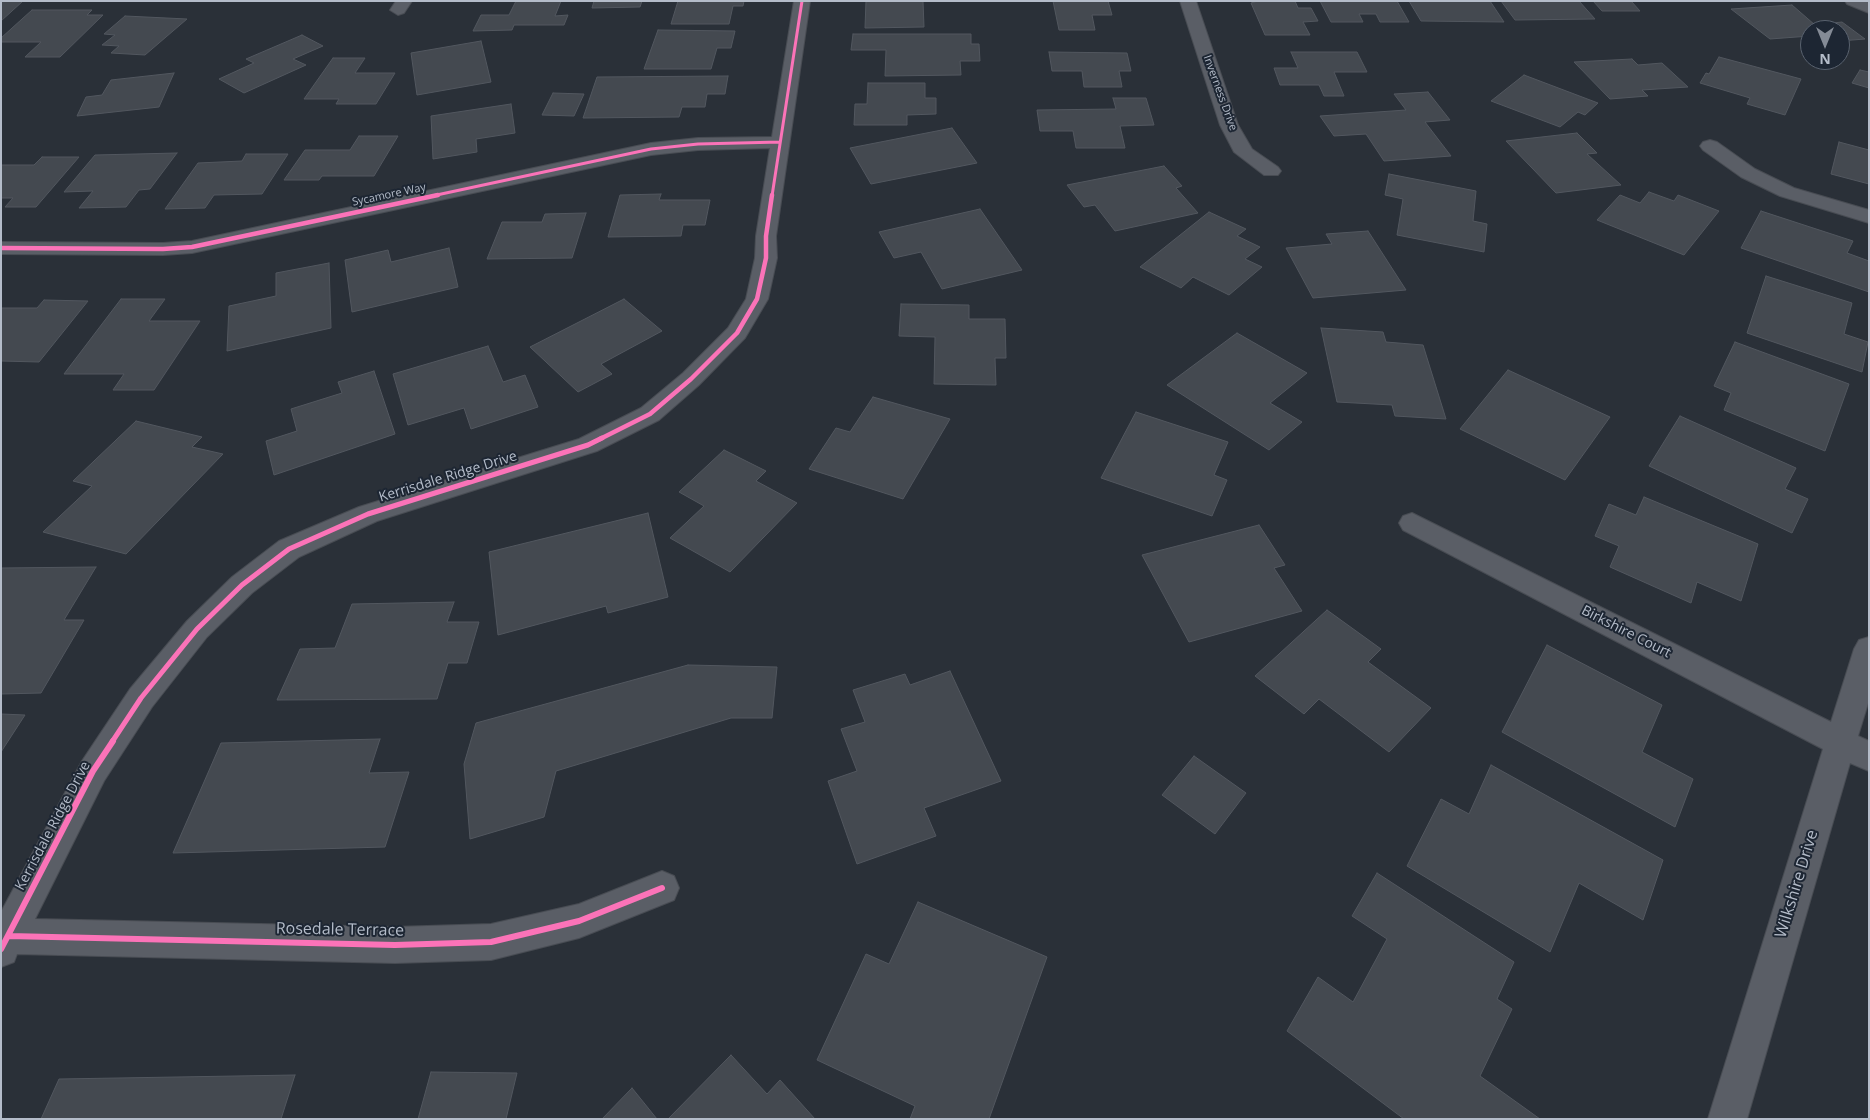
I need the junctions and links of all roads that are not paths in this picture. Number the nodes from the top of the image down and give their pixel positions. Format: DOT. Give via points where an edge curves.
graph roads {
  1 [pos="802,1"];
  2 [pos="1188,1"];
  3 [pos="1853,1"];
  4 [pos="1869,8"];
  5 [pos="780,142"];
  6 [pos="1710,146"];
  7 [pos="1271,171"];
  8 [pos="1869,217"];
  9 [pos="1,248"];
  10 [pos="1412,523"];
  11 [pos="1869,649"];
  12 [pos="1839,742"];
  13 [pos="1869,757"];
  14 [pos="662,888"];
  15 [pos="5,942"];
  16 [pos="1727,1119"];
  1 -- 5 [label="street, Kerrisdale Ridge Drive"];
  2 -- 7 [label="street, Inverness Drive" via="1229,125 1244,152"];
  3 -- 4 [label="street"];
  5 -- 9 [label="street, Sycamore Way" via="651,149 192,246 135,250"];
  5 -- 15 [label="street, Kerrisdale Ridge Drive" via="759,290 738,333 650,414 588,445 368,514 289,549 242,586 197,629 141,698 93,771"];
  6 -- 8 [label="street" via="1748,173 1787,192"];
  10 -- 12 [label="street, Birkshire Court"];
  11 -- 12 [label="street, Wilkshire Drive"];
  12 -- 13 [label="street, Birkshire Court"];
  12 -- 16 [label="street, Wilkshire Drive"];
  14 -- 15 [label="street, Rosedale Terrace" via="579,920 491,942 395,945"];
}
